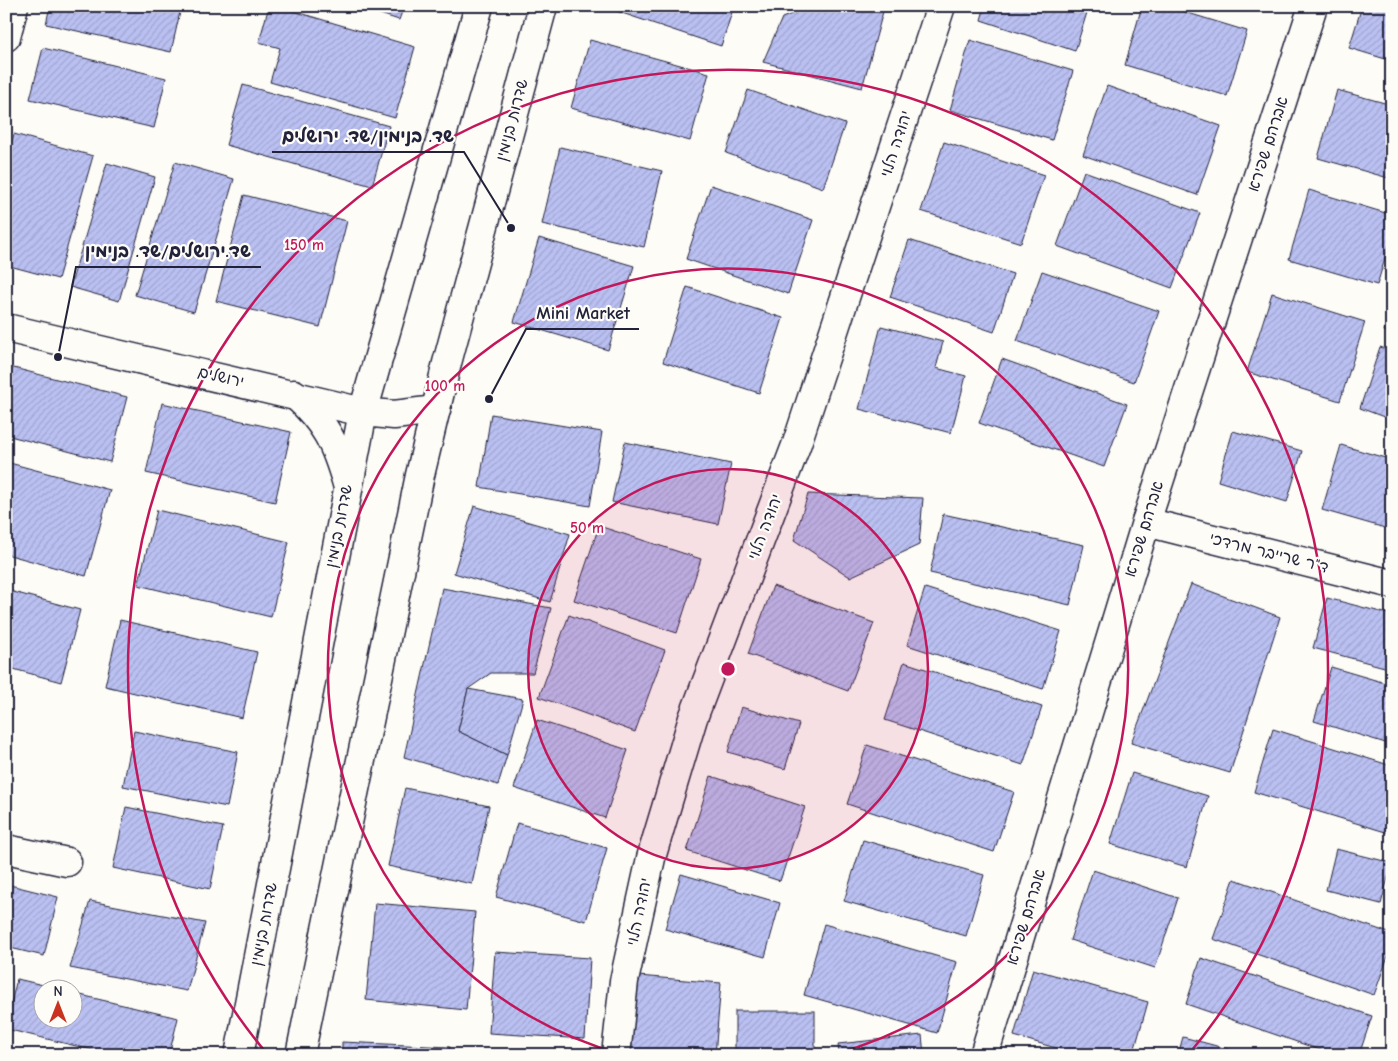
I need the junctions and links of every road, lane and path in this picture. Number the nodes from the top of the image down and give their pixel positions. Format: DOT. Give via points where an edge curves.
graph roads {
  1 [pos="14,6"];
  2 [pos="480,6"];
  3 [pos="543,6"];
  4 [pos="941,6"];
  5 [pos="1313,6"];
  6 [pos="6,37"];
  7 [pos="6,328"];
  8 [pos="294,394"];
  9 [pos="436,410"];
  10 [pos="362,412"];
  11 [pos="347,485"];
  12 [pos="1146,522"];
  13 [pos="1392,584"];
  14 [pos="6,849"];
  15 [pos="67,862"];
  16 [pos="239,1055"];
  17 [pos="300,1055"];
  18 [pos="616,1055"];
  19 [pos="984,1055"];
  1 -- 6 [label="street"];
  2 -- 10 [label="street, שדרות בנימין"];
  3 -- 9 [label="street, שדרות בנימין"];
  4 -- 18 [label="street, יהודה הלוי" via="797,443 693,718 651,858 624,981"];
  5 -- 12 [label="street, אברהם שפירא"];
  7 -- 8 [label="street, ירושלים"];
  8 -- 10 [label="street, ירושלים"];
  8 -- 11 [label="street" via="310,409 333,442"];
  9 -- 10 [label="street, ירושלים" via="394,415"];
  9 -- 17 [label="street, שדרות בנימין"];
  10 -- 11 [label="street, שדרות בנימין"];
  11 -- 16 [label="street, שדרות בנימין"];
  12 -- 13 [label="street, ד\"ר שרייבר מרדכי"];
  12 -- 19 [label="street, אברהם שפירא"];
  14 -- 15 [label="street"];
}
